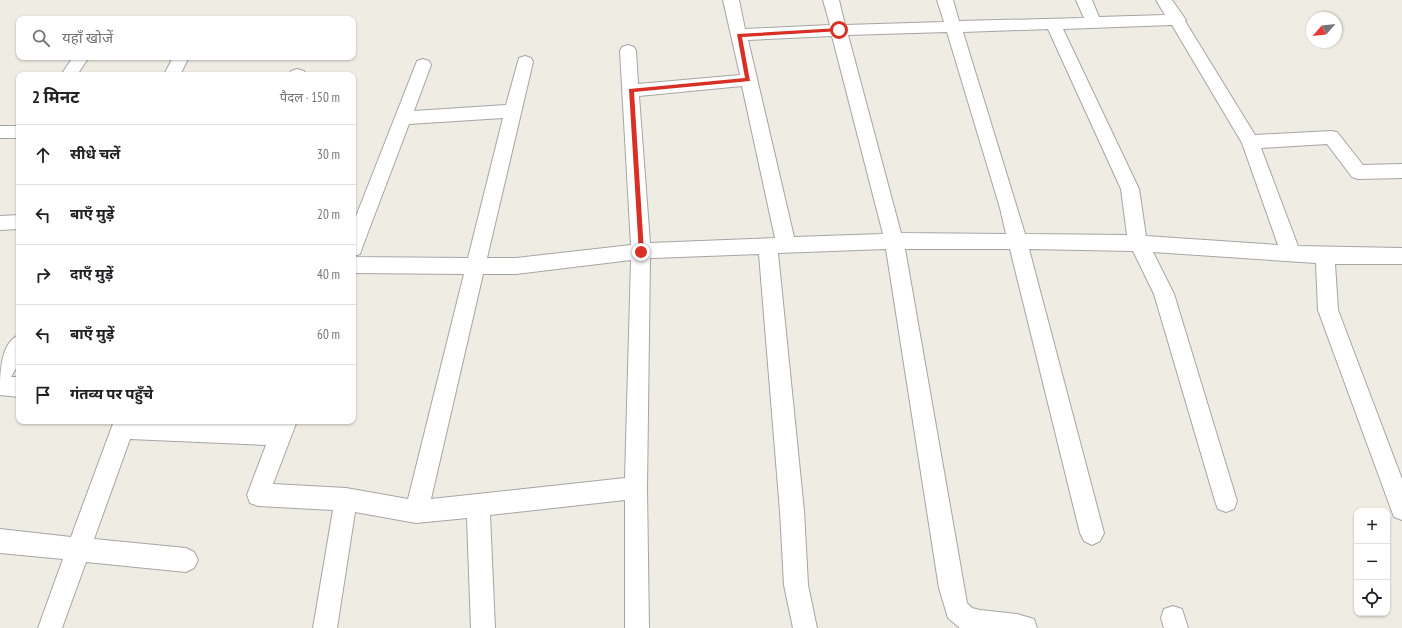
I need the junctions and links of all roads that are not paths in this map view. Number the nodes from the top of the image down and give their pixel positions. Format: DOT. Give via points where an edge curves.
graph roads {
  1 [pos="731,0"];
  2 [pos="831,0"];
  3 [pos="945,0"];
  4 [pos="1084,0"];
  5 [pos="1164,0"];
  6 [pos="1178,20"];
  7 [pos="1094,23"];
  8 [pos="1053,24"];
  9 [pos="953,27"];
  10 [pos="839,30"];
  11 [pos="739,35"];
  12 [pos="628,51"];
  13 [pos="79,60"];
  14 [pos="180,60"];
  15 [pos="525,62"];
  16 [pos="423,65"];
  17 [pos="71,72"];
  18 [pos="174,72"];
  19 [pos="748,80"];
  20 [pos="631,90"];
  21 [pos="513,111"];
  22 [pos="403,118"];
  23 [pos="0,132"];
  24 [pos="16,132"];
  25 [pos="1250,142"];
  26 [pos="1402,171"];
  27 [pos="16,222"];
  28 [pos="0,223"];
  29 [pos="356,240"];
  30 [pos="894,241"];
  31 [pos="1017,241"];
  32 [pos="1138,243"];
  33 [pos="777,245"];
  34 [pos="641,252"];
  35 [pos="1291,254"];
  36 [pos="1325,256"];
  37 [pos="1402,256"];
  38 [pos="356,265"];
  39 [pos="476,266"];
  40 [pos="16,349"];
  41 [pos="0,377"];
  42 [pos="0,385"];
  43 [pos="16,387"];
  44 [pos="123,425"];
  45 [pos="284,428"];
  46 [pos="636,488"];
  47 [pos="346,499"];
  48 [pos="1226,501"];
  49 [pos="478,505"];
  50 [pos="1402,509"];
  51 [pos="416,512"];
  52 [pos="1092,533"];
  53 [pos="0,541"];
  54 [pos="78,549"];
  55 [pos="186,560"];
  56 [pos="50,628"];
  57 [pos="325,628"];
  58 [pos="483,628"];
  59 [pos="637,628"];
  60 [pos="805,628"];
  61 [pos="1025,628"];
  1 -- 11 [label="street"];
  2 -- 10 [label="street"];
  3 -- 9 [label="street"];
  4 -- 7 [label="street"];
  5 -- 6 [label="street"];
  6 -- 7 [label="street"];
  6 -- 25 [label="street"];
  7 -- 8 [label="street"];
  8 -- 9 [label="street"];
  8 -- 32 [label="street" via="1130,189"];
  9 -- 10 [label="street"];
  9 -- 31 [label="street"];
  10 -- 11 [label="street"];
  10 -- 30 [label="street"];
  11 -- 19 [label="street"];
  12 -- 20 [label="street"];
  13 -- 17 [label="street"];
  14 -- 18 [label="street"];
  15 -- 21 [label="street"];
  16 -- 22 [label="street"];
  19 -- 20 [label="street"];
  19 -- 33 [label="street"];
  20 -- 34 [label="street"];
  21 -- 22 [label="street"];
  21 -- 39 [label="street"];
  22 -- 29 [label="street"];
  23 -- 24 [label="street"];
  25 -- 26 [label="street" via="1331,137 1358,172"];
  25 -- 35 [label="street"];
  27 -- 28 [label="street"];
  30 -- 31 [label="street"];
  30 -- 33 [label="street"];
  30 -- 61 [label="street" via="951,588 958,612 966,622 974,625 1015,624"];
  31 -- 32 [label="street"];
  31 -- 52 [label="street"];
  32 -- 35 [label="street"];
  32 -- 48 [label="street" via="1164,294"];
  33 -- 34 [label="street"];
  33 -- 60 [label="street" via="796,587 799,610"];
  34 -- 39 [label="street" via="516,266"];
  34 -- 46 [label="street"];
  35 -- 36 [label="street"];
  36 -- 37 [label="street"];
  36 -- 50 [label="street" via="1328,310"];
  38 -- 39 [label="street"];
  39 -- 51 [label="street"];
  40 -- 41 [label="street"];
  42 -- 43 [label="street"];
  44 -- 45 [label="street"];
  44 -- 54 [label="street"];
  45 -- 47 [label="street" via="258,496"];
  46 -- 49 [label="street"];
  46 -- 59 [label="street"];
  47 -- 51 [label="street"];
  47 -- 57 [label="street"];
  49 -- 51 [label="street"];
  49 -- 58 [label="street"];
  53 -- 54 [label="street"];
  54 -- 55 [label="street"];
  54 -- 56 [label="street"];
}
